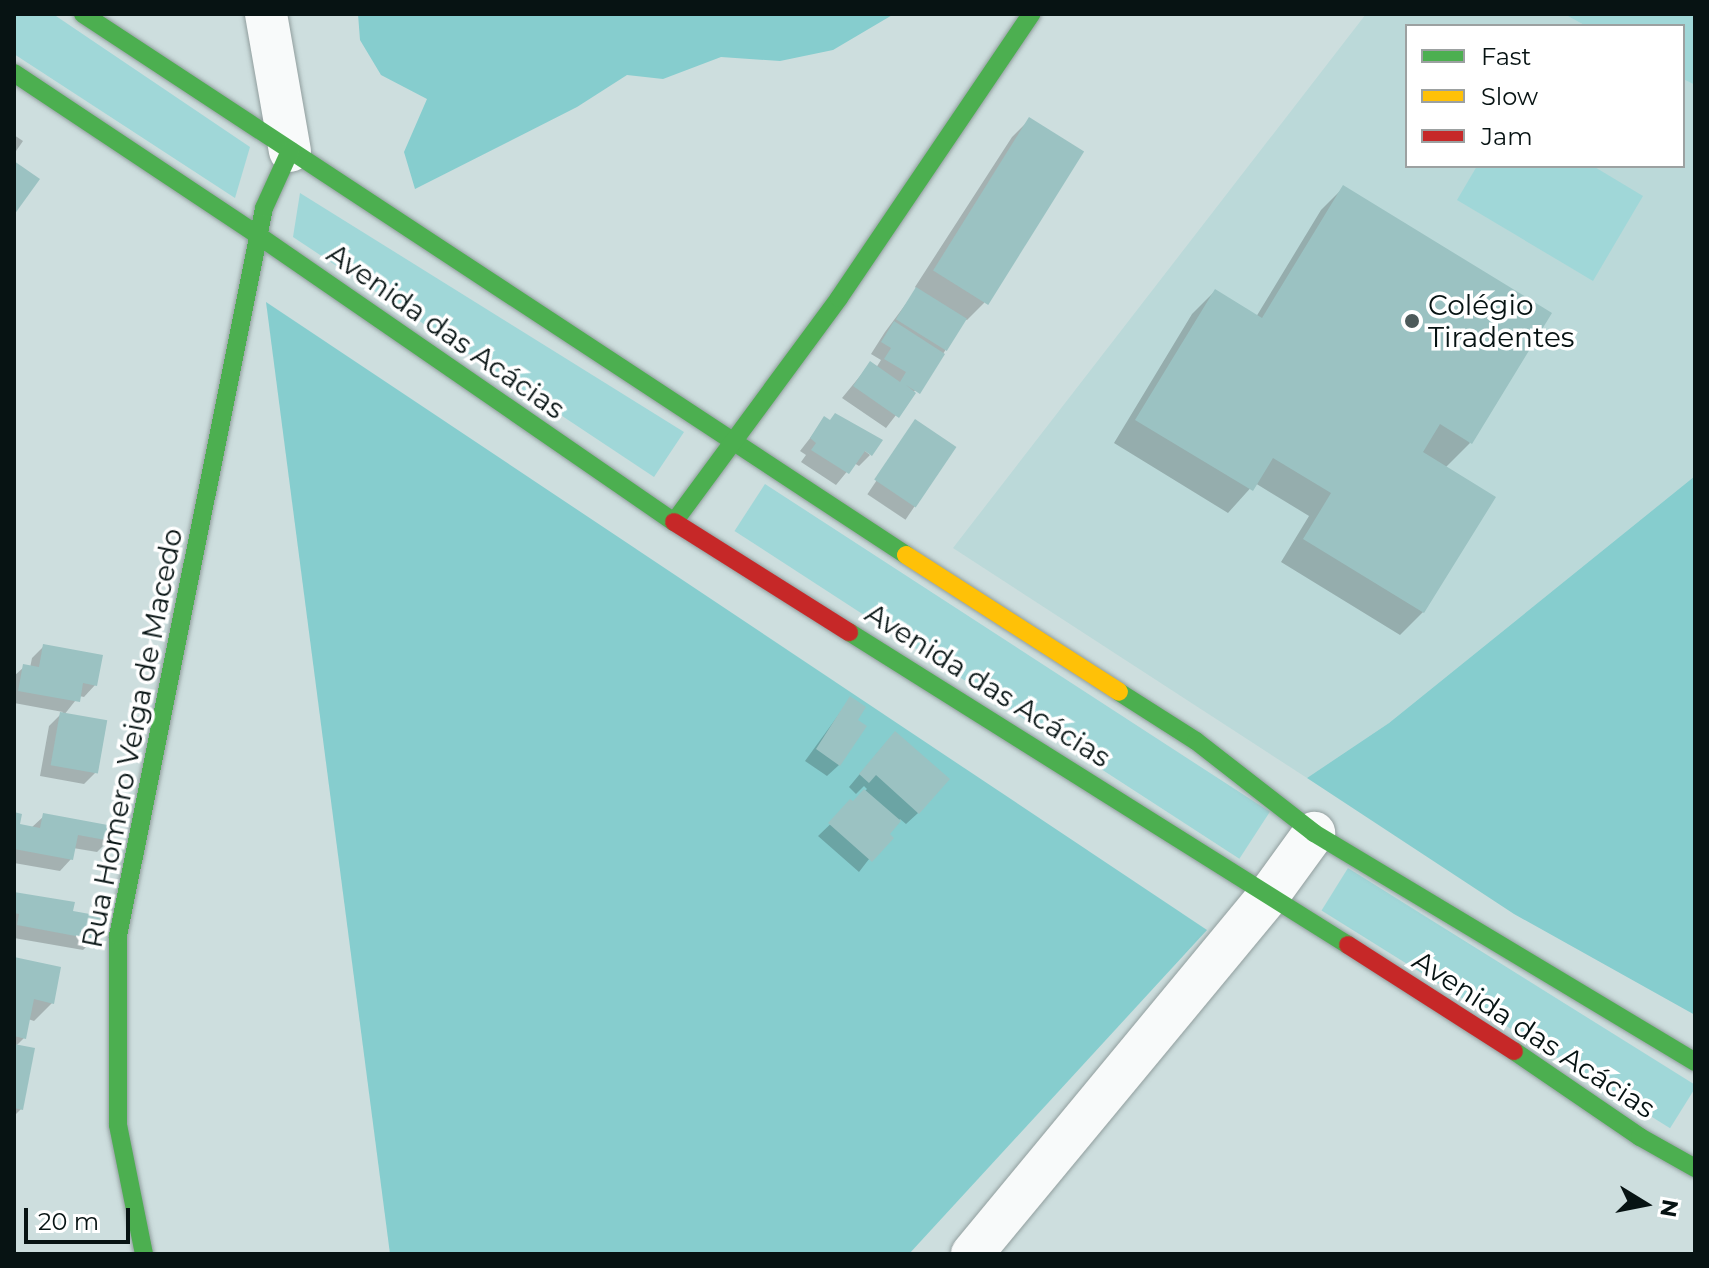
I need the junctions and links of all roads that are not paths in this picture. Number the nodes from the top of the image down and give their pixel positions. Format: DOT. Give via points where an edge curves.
graph roads {
  1 [pos="83,14"];
  2 [pos="266,14"];
  3 [pos="1031,14"];
  4 [pos="14,73"];
  5 [pos="290,151"];
  6 [pos="259,236"];
  7 [pos="734,445"];
  8 [pos="674,522"];
  9 [pos="1314,833"];
  10 [pos="1269,895"];
  11 [pos="1695,1062"];
  12 [pos="1695,1168"];
  13 [pos="144,1254"];
  14 [pos="972,1254"];
  1 -- 5 [label="street, Avenida das Acácias"];
  2 -- 5 [label="street"];
  3 -- 7 [label="street"];
  4 -- 6 [label="street, Avenida das Acácias"];
  5 -- 6 [label="street" via="264,208"];
  5 -- 7 [label="street, Avenida das Acácias"];
  6 -- 8 [label="street, Avenida das Acácias"];
  6 -- 13 [label="street, Rua Homero Veiga de Macedo" via="118,936 118,1125"];
  7 -- 8 [label="street"];
  7 -- 9 [label="street, Avenida das Acácias" via="1196,741"];
  8 -- 10 [label="street, Avenida das Acácias"];
  9 -- 10 [label="street"];
  9 -- 11 [label="street, Avenida das Acácias"];
  10 -- 12 [label="street, Avenida das Acácias"];
  10 -- 14 [label="street"];
}
